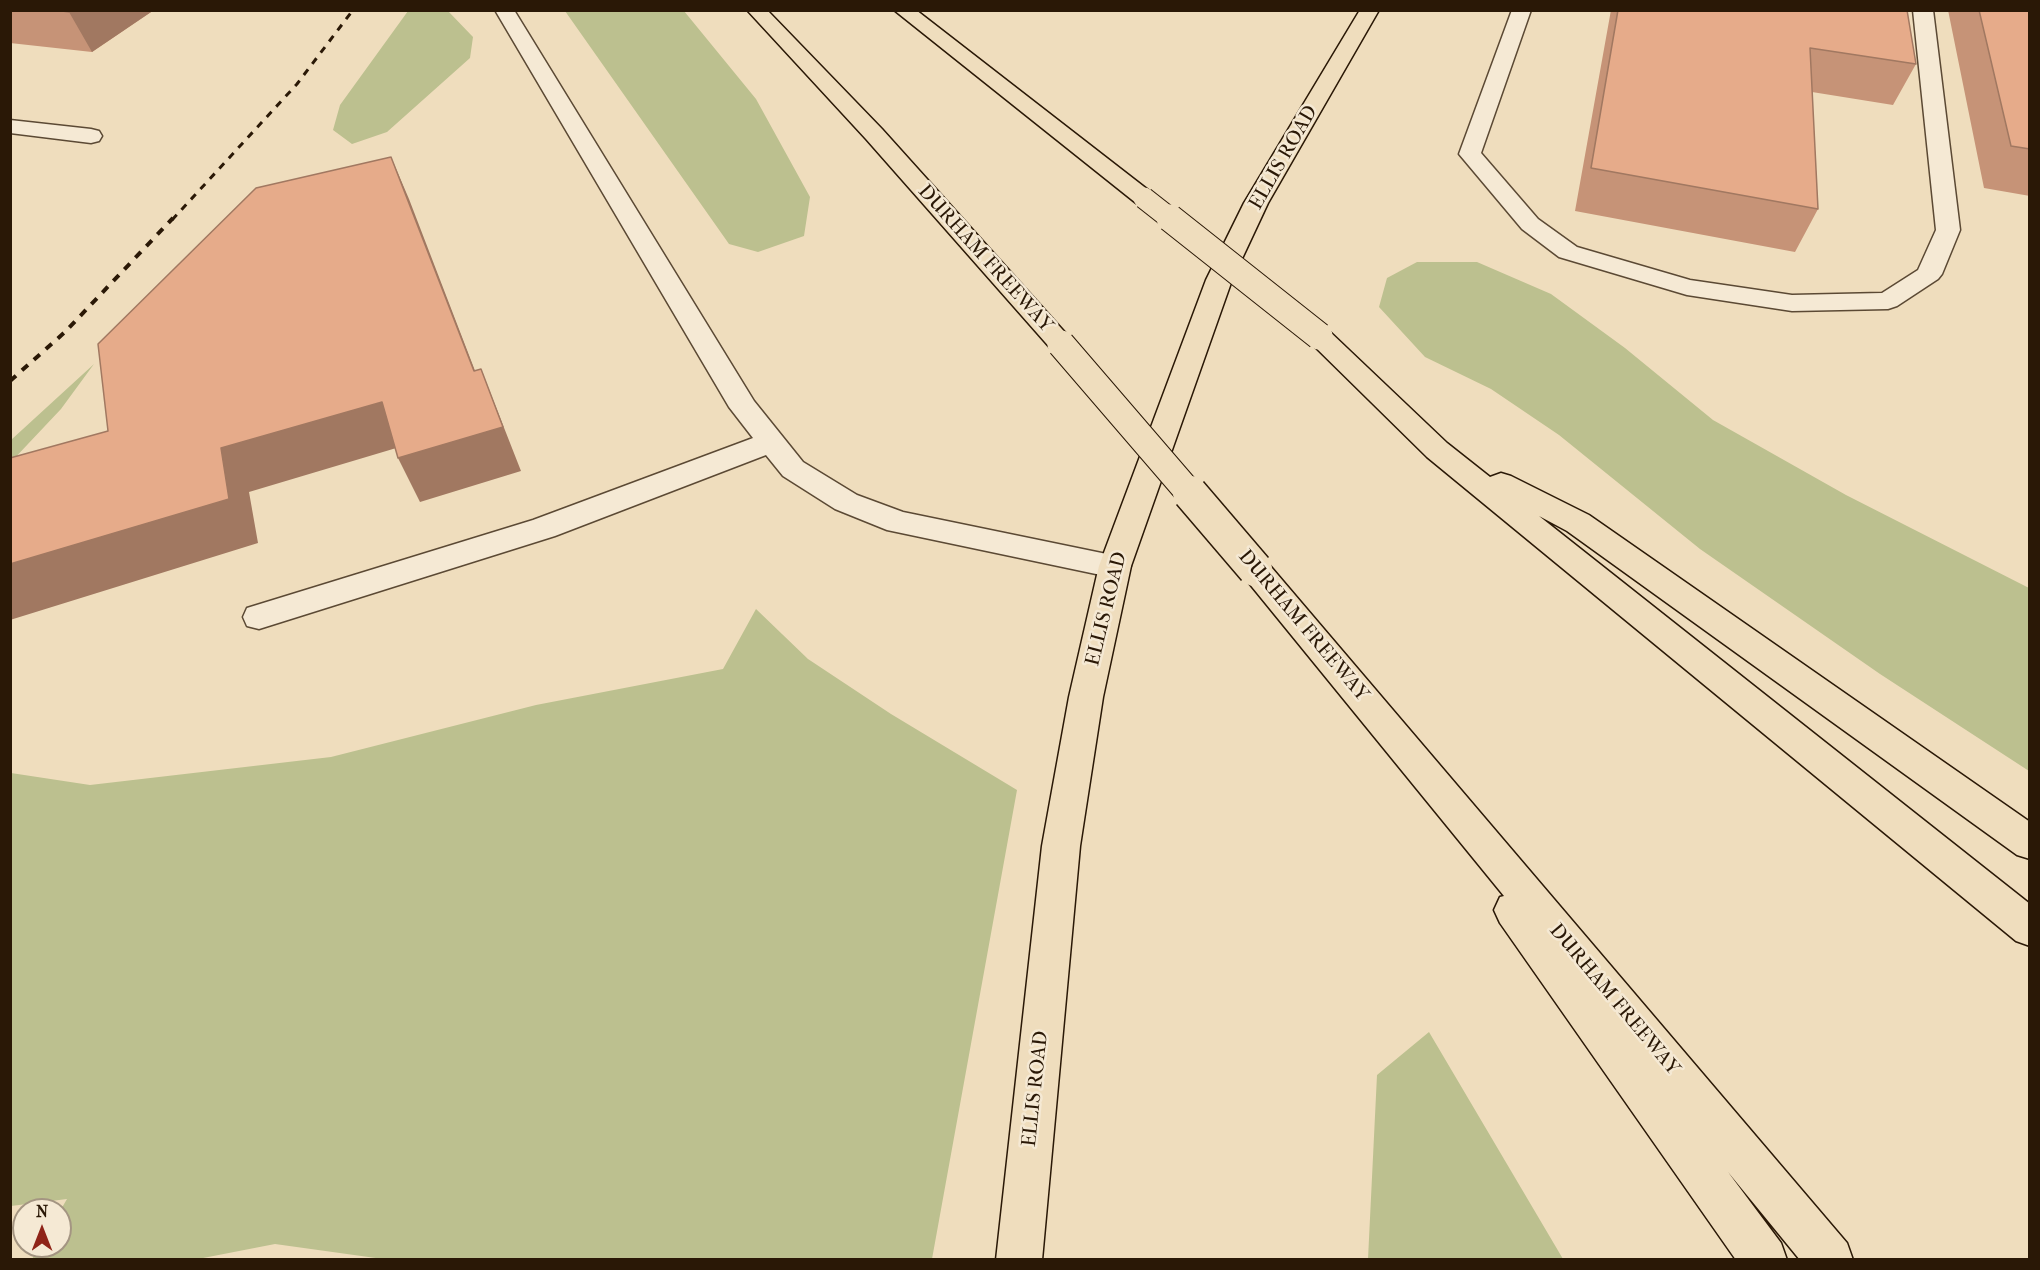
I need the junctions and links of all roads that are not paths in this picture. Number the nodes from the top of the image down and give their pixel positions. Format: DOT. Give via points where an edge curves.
graph roads {
  1 [pos="504,10"];
  2 [pos="756,10"];
  3 [pos="903,10"];
  4 [pos="1370,10"];
  5 [pos="1522,10"];
  6 [pos="1923,10"];
  7 [pos="10,126"];
  8 [pos="91,136"];
  9 [pos="771,442"];
  10 [pos="1437,450"];
  11 [pos="1115,566"];
  12 [pos="259,617"];
  13 [pos="1356,689"];
  14 [pos="2030,843"];
  15 [pos="2030,928"];
  16 [pos="1018,1260"];
  17 [pos="1764,1260"];
  18 [pos="1830,1260"];
  1 -- 9 [label="lane" via="743,407"];
  2 -- 13 [label="main road, DURHAM FREEWAY, bridge" via="874,134 1061,344"];
  3 -- 10 [label="main road, bridge" via="1319,336"];
  4 -- 11 [label="main road, ELLIS ROAD" via="1256,203 1219,280"];
  5 -- 6 [label="lane" via="1470,154 1530,224 1568,252 1687,287 1792,303 1888,301 1929,273 1948,230"];
  7 -- 8 [label="lane"];
  9 -- 11 [label="lane" via="793,469 846,502 897,522"];
  9 -- 12 [label="lane" via="544,528"];
  10 -- 14 [label="main road" via="1578,523"];
  10 -- 15 [label="main road"];
  11 -- 16 [label="main road, ELLIS ROAD" via="1086,698 1061,846"];
  13 -- 17 [label="main road"];
  13 -- 18 [label="main road, DURHAM FREEWAY"];
}
